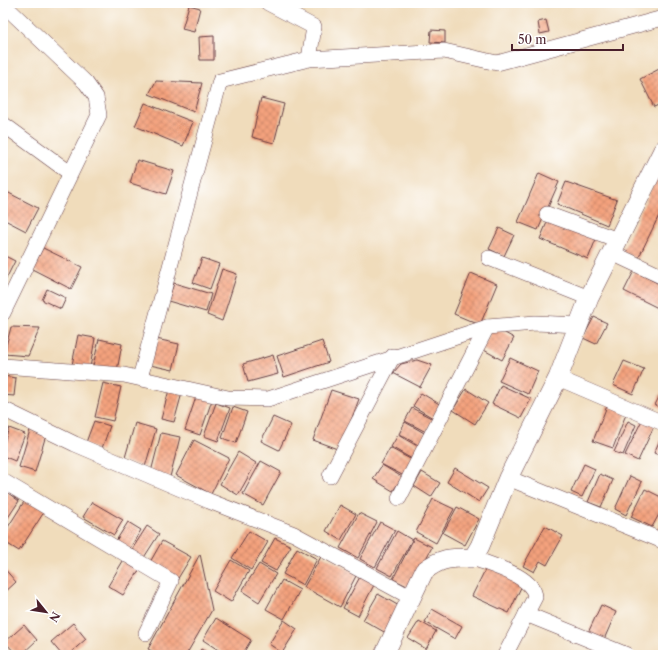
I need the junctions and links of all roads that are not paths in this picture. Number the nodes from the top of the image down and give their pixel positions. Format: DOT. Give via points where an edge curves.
graph roads {
  1 [pos="268,3"];
  2 [pos="3,4"];
  3 [pos="663,18"];
  4 [pos="309,59"];
  5 [pos="3,124"];
  6 [pos="663,150"];
  7 [pos="70,173"];
  8 [pos="548,214"];
  9 [pos="615,246"];
  10 [pos="489,258"];
  11 [pos="663,277"];
  12 [pos="589,298"];
  13 [pos="4,307"];
  14 [pos="579,325"];
  15 [pos="487,327"];
  16 [pos="393,356"];
  17 [pos="3,366"];
  18 [pos="140,378"];
  19 [pos="558,378"];
  20 [pos="3,409"];
  21 [pos="663,423"];
  22 [pos="330,476"];
  23 [pos="508,478"];
  24 [pos="3,481"];
  25 [pos="399,498"];
  26 [pos="663,541"];
  27 [pos="473,558"];
  28 [pos="412,598"];
  29 [pos="526,614"];
  30 [pos="146,633"];
  31 [pos="384,655"];
  32 [pos="506,655"];
  33 [pos="627,655"];
  1 -- 4 [label="street" via="314,27"];
  2 -- 7 [label="street" via="86,84 96,97 99,115"];
  3 -- 4 [label="street" via="497,63 444,51"];
  4 -- 18 [label="street" via="220,81"];
  5 -- 7 [label="street"];
  6 -- 9 [label="street"];
  7 -- 13 [label="street"];
  8 -- 9 [label="street"];
  9 -- 11 [label="street"];
  9 -- 12 [label="street"];
  10 -- 12 [label="street"];
  12 -- 14 [label="street"];
  14 -- 15 [label="street" via="535,323"];
  14 -- 19 [label="street"];
  15 -- 16 [label="street"];
  15 -- 25 [label="street"];
  16 -- 18 [label="street" via="268,399 228,398"];
  16 -- 22 [label="street"];
  17 -- 18 [label="street"];
  19 -- 21 [label="street"];
  19 -- 23 [label="street"];
  20 -- 28 [label="street" via="76,444 294,534"];
  23 -- 26 [label="street"];
  23 -- 27 [label="street"];
  24 -- 30 [label="street" via="171,581"];
  27 -- 28 [label="street" via="446,558 433,564 424,571"];
  27 -- 29 [label="street" via="526,580 535,597"];
  28 -- 31 [label="street"];
  29 -- 32 [label="street"];
  29 -- 33 [label="street"];
}
